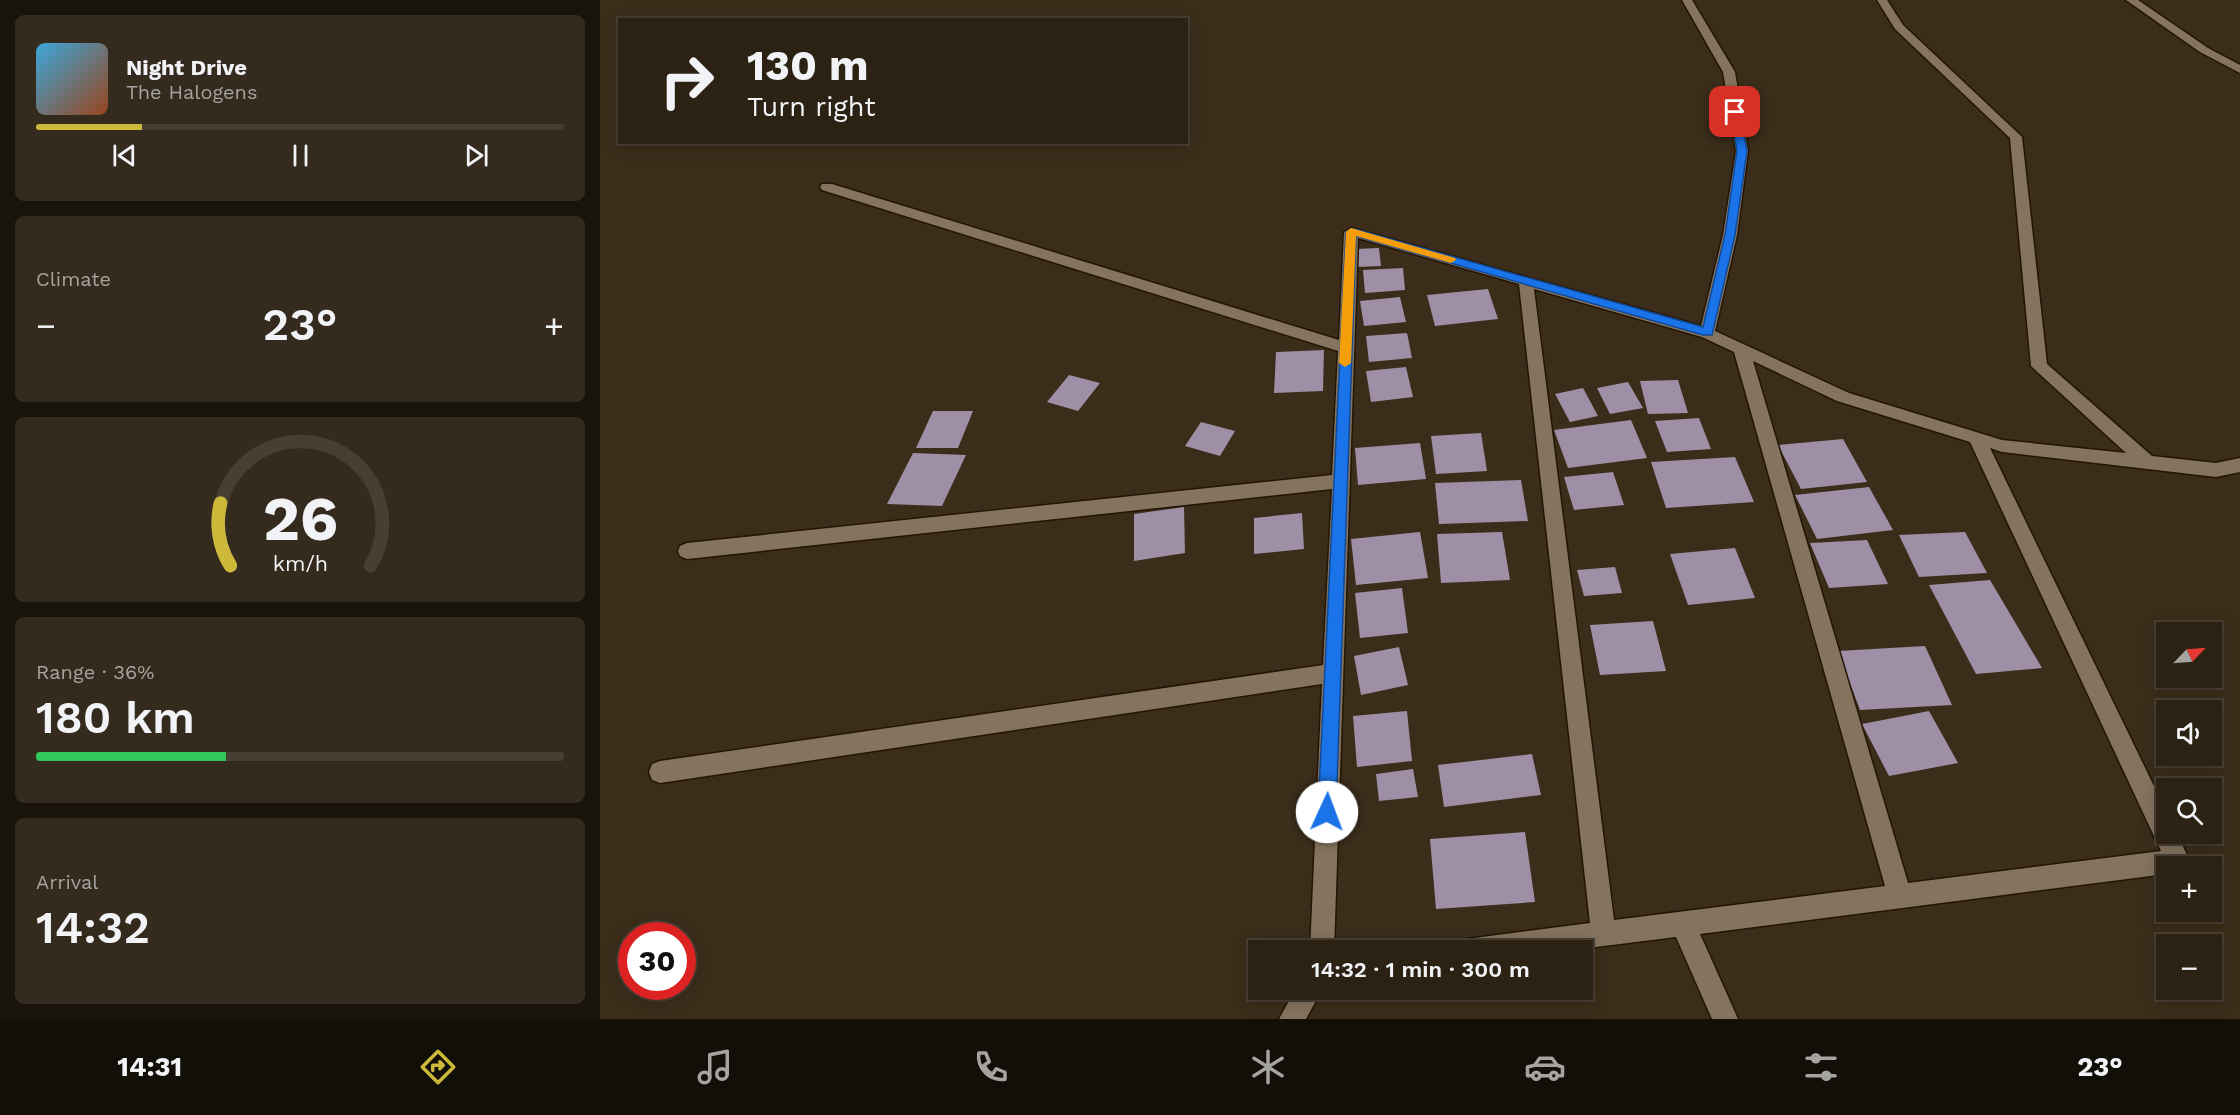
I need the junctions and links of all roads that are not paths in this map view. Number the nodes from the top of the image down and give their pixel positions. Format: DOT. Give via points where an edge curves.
graph roads {
  1 [pos="1687,0"];
  2 [pos="1882,0"];
  3 [pos="2132,0"];
  4 [pos="2240,70"];
  5 [pos="827,187"];
  6 [pos="1526,281"];
  7 [pos="1707,333"];
  8 [pos="1346,348"];
  9 [pos="1741,348"];
  10 [pos="1976,438"];
  11 [pos="2146,462"];
  12 [pos="2240,465"];
  13 [pos="1341,481"];
  14 [pos="687,551"];
  15 [pos="1332,673"];
  16 [pos="660,772"];
  17 [pos="1900,896"];
  18 [pos="1683,924"];
  19 [pos="1603,934"];
  20 [pos="1322,940"];
  21 [pos="1555,940"];
  22 [pos="1303,1000"];
  23 [pos="1292,1019"];
  24 [pos="1725,1019"];
  1 -- 7 [label="street" via="1729,72 1742,151 1730,235"];
  2 -- 11 [label="street" via="1899,27 2016,137 2039,366"];
  3 -- 4 [label="street"];
  5 -- 8 [label="street"];
  6 -- 7 [label="street"];
  6 -- 8 [label="street" via="1351,232"];
  6 -- 19 [label="street"];
  7 -- 9 [label="street"];
  8 -- 13 [label="street"];
  9 -- 10 [label="street" via="1843,397"];
  9 -- 17 [label="street"];
  10 -- 11 [label="street" via="2002,446"];
  10 -- 17 [label="street" via="2178,861"];
  11 -- 12 [label="street" via="2216,470"];
  13 -- 14 [label="street"];
  13 -- 15 [label="street"];
  15 -- 16 [label="street"];
  15 -- 20 [label="street"];
  17 -- 18 [label="street"];
  18 -- 19 [label="street"];
  18 -- 24 [label="street"];
  19 -- 21 [label="street"];
  22 -- 23 [label="street"];
}
